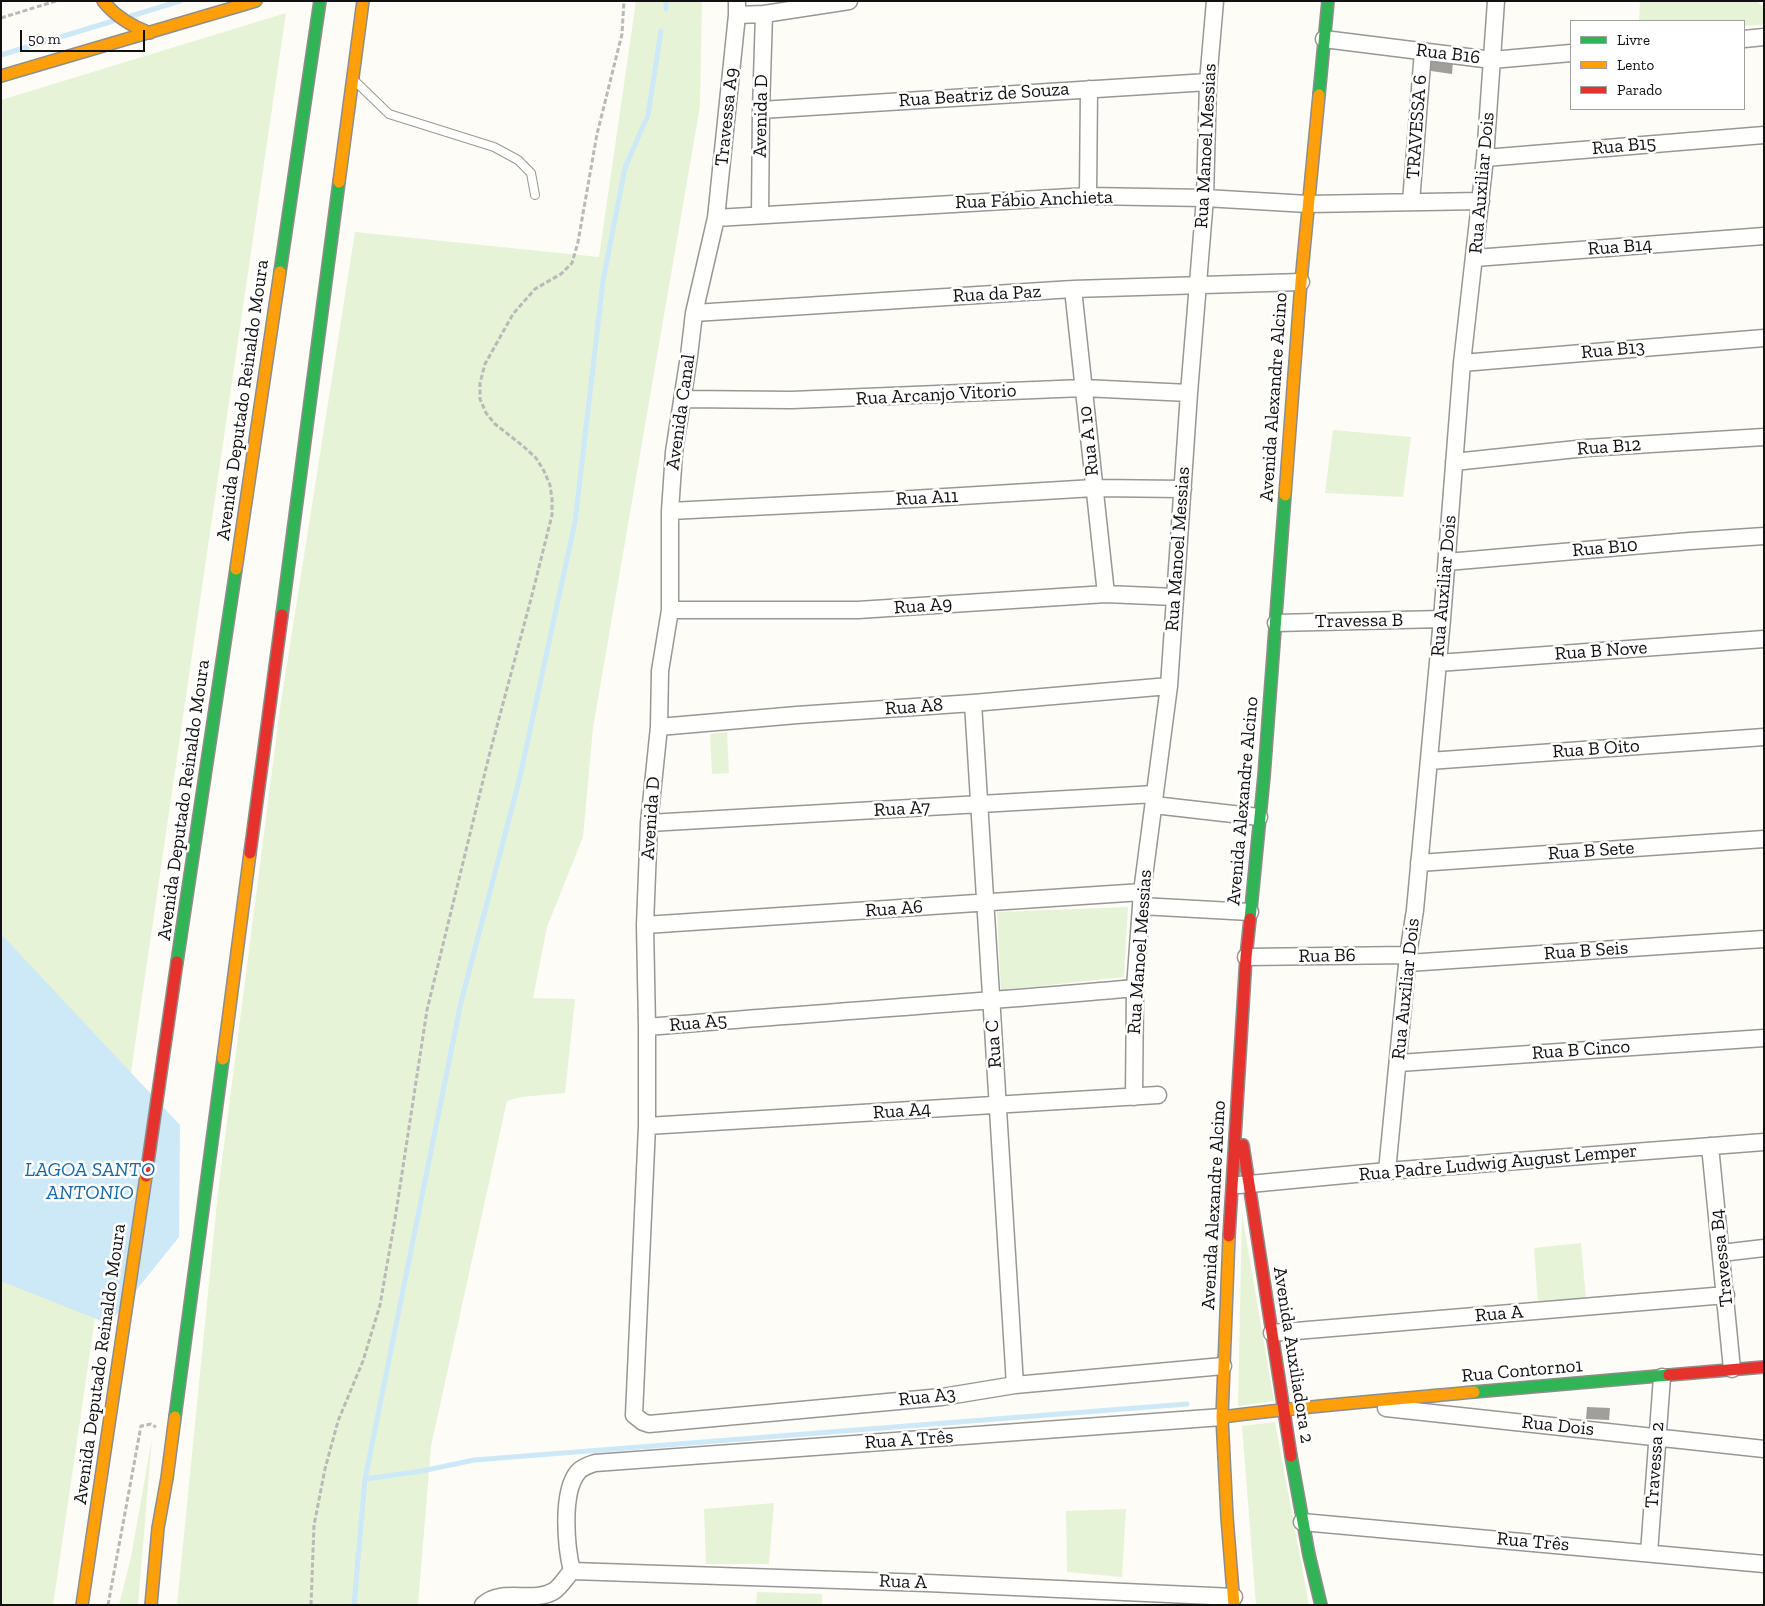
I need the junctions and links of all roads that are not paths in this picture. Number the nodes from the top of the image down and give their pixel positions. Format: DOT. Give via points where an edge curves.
graph roads {
  1 [pos="103,1"];
  2 [pos="256,1"];
  3 [pos="320,1"];
  4 [pos="363,1"];
  5 [pos="850,1"];
  6 [pos="1215,1"];
  7 [pos="1328,1"];
  8 [pos="1496,1"];
  9 [pos="737,8"];
  10 [pos="764,14"];
  11 [pos="150,32"];
  12 [pos="1764,37"];
  13 [pos="1745,39"];
  14 [pos="1324,40"];
  15 [pos="1422,51"];
  16 [pos="1570,53"];
  17 [pos="1492,60"];
  18 [pos="1,76"];
  19 [pos="352,77"];
  20 [pos="1208,82"];
  21 [pos="1089,89"];
  22 [pos="761,110"];
  23 [pos="1764,135"];
  24 [pos="1485,158"];
  25 [pos="535,195"];
  26 [pos="1088,196"];
  27 [pos="1205,198"];
  28 [pos="1482,200"];
  29 [pos="1412,202"];
  30 [pos="1308,204"];
  31 [pos="760,215"];
  32 [pos="716,218"];
  33 [pos="1764,236"];
  34 [pos="1475,258"];
  35 [pos="1301,282"];
  36 [pos="1198,285"];
  37 [pos="1073,289"];
  38 [pos="694,313"];
  39 [pos="1764,338"];
  40 [pos="1462,363"];
  41 [pos="1083,388"];
  42 [pos="1189,393"];
  43 [pos="683,399"];
  44 [pos="1764,437"];
  45 [pos="1454,462"];
  46 [pos="1094,488"];
  47 [pos="1183,489"];
  48 [pos="670,511"];
  49 [pos="1764,536"];
  50 [pos="1447,562"];
  51 [pos="1106,594"];
  52 [pos="1175,597"];
  53 [pos="670,610"];
  54 [pos="1442,619"];
  55 [pos="1276,622"];
  56 [pos="1764,638"];
  57 [pos="1438,663"];
  58 [pos="1169,686"];
  59 [pos="973,704"];
  60 [pos="659,727"];
  61 [pos="1764,737"];
  62 [pos="1429,761"];
  63 [pos="1155,800"];
  64 [pos="980,804"];
  65 [pos="1259,817"];
  66 [pos="649,823"];
  67 [pos="1764,839"];
  68 [pos="1419,863"];
  69 [pos="1141,899"];
  70 [pos="986,903"];
  71 [pos="1250,912"];
  72 [pos="645,925"];
  73 [pos="1764,939"];
  74 [pos="1246,957"];
  75 [pos="1408,959"];
  76 [pos="1135,988"];
  77 [pos="992,1001"];
  78 [pos="647,1027"];
  79 [pos="1764,1038"];
  80 [pos="1399,1063"];
  81 [pos="1158,1095"];
  82 [pos="1134,1097"];
  83 [pos="998,1105"];
  84 [pos="1237,1109"];
  85 [pos="646,1126"];
  86 [pos="1764,1142"];
  87 [pos="1710,1146"];
  88 [pos="1387,1171"];
  89 [pos="1232,1185"];
  90 [pos="1250,1185"];
  91 [pos="1764,1248"];
  92 [pos="1721,1252"];
  93 [pos="1726,1295"];
  94 [pos="1272,1332"];
  95 [pos="1223,1366"];
  96 [pos="1764,1367"];
  97 [pos="1732,1369"];
  98 [pos="1662,1377"];
  99 [pos="1016,1385"];
  100 [pos="1353,1404"];
  101 [pos="1282,1409"];
  102 [pos="634,1415"];
  103 [pos="1222,1417"];
  104 [pos="1657,1437"];
  105 [pos="1764,1449"];
  106 [pos="1302,1522"];
  107 [pos="1649,1553"];
  108 [pos="1764,1564"];
  109 [pos="572,1571"];
  110 [pos="1234,1601"];
  111 [pos="82,1605"];
  112 [pos="151,1605"];
  113 [pos="483,1605"];
  114 [pos="1321,1605"];
  1 -- 11 [label="street" via="130,25"];
  2 -- 11 [label="street"];
  3 -- 111 [label="street, Avenida Deputado Reinaldo Moura"];
  4 -- 19 [label="street"];
  5 -- 10 [label="street"];
  6 -- 20 [label="street, Rua Manoel Messias"];
  7 -- 14 [label="street, Avenida Alexandre Alcino"];
  8 -- 17 [label="street, Rua Auxiliar Dois"];
  9 -- 10 [label="street"];
  9 -- 32 [label="street, Travessa A9"];
  10 -- 22 [label="street, Avenida D"];
  11 -- 18 [label="street"];
  12 -- 13 [label="street"];
  14 -- 15 [label="street, Rua B16"];
  14 -- 30 [label="street, Avenida Alexandre Alcino"];
  15 -- 17 [label="street, Rua B16"];
  15 -- 29 [label="street, TRAVESSA 6"];
  16 -- 17 [label="street, Rua B16"];
  17 -- 24 [label="street, Rua Auxiliar Dois"];
  19 -- 25 [label="lane" via="389,114 494,147 518,160 531,173"];
  19 -- 112 [label="street" via="168,1478 158,1528"];
  20 -- 21 [label="street, Rua Beatriz de Souza"];
  20 -- 27 [label="street, Rua Manoel Messias"];
  21 -- 22 [label="street, Rua Beatriz de Souza"];
  21 -- 26 [label="street"];
  22 -- 31 [label="street, Avenida D"];
  23 -- 24 [label="street, Rua B15"];
  24 -- 28 [label="street, Rua Auxiliar Dois"];
  26 -- 27 [label="street, Rua Fábio Anchieta"];
  26 -- 31 [label="street, Rua Fábio Anchieta"];
  27 -- 30 [label="street, Rua Fábio Anchieta"];
  27 -- 36 [label="street, Rua Manoel Messias"];
  28 -- 29 [label="street, Rua Fábio Anchieta"];
  28 -- 34 [label="street, Rua Auxiliar Dois"];
  29 -- 30 [label="street, Rua Fábio Anchieta"];
  30 -- 35 [label="street, Avenida Alexandre Alcino"];
  31 -- 32 [label="street"];
  32 -- 38 [label="street, Avenida Canal"];
  33 -- 34 [label="street, Rua B14"];
  34 -- 40 [label="street, Rua Auxiliar Dois"];
  35 -- 36 [label="street, Rua da Paz"];
  35 -- 55 [label="street, Avenida Alexandre Alcino"];
  36 -- 37 [label="street, Rua da Paz"];
  36 -- 42 [label="street, Rua Manoel Messias"];
  37 -- 38 [label="street, Rua da Paz"];
  37 -- 41 [label="street, Rua A 10"];
  38 -- 43 [label="street, Avenida Canal"];
  39 -- 40 [label="street, Rua B13"];
  40 -- 45 [label="street, Rua Auxiliar Dois"];
  41 -- 42 [label="street, Rua Arcanjo Vitorio"];
  41 -- 43 [label="street, Rua Arcanjo Vitorio" via="810,400"];
  41 -- 46 [label="street, Rua A 10"];
  42 -- 47 [label="street, Rua Manoel Messias"];
  43 -- 48 [label="street, Avenida Canal" via="674,452"];
  44 -- 45 [label="street, Rua B12" via="1586,448"];
  45 -- 50 [label="street, Rua Auxiliar Dois"];
  46 -- 47 [label="street, Rua A11"];
  46 -- 48 [label="street, Rua A11"];
  46 -- 51 [label="street, Rua A 10"];
  47 -- 52 [label="street, Rua Manoel Messias"];
  48 -- 53 [label="street, Avenida Canal"];
  49 -- 50 [label="street, Rua B10"];
  50 -- 54 [label="street, Rua Auxiliar Dois"];
  51 -- 52 [label="street, Rua A9"];
  51 -- 53 [label="street, Rua A9" via="858,610"];
  52 -- 58 [label="street, Rua Manoel Messias"];
  53 -- 60 [label="street, Avenida D" via="660,672"];
  54 -- 55 [label="street, Travessa B"];
  54 -- 57 [label="street, Rua Auxiliar Dois"];
  55 -- 65 [label="street, Avenida Alexandre Alcino"];
  56 -- 57 [label="street, Rua B Nove"];
  57 -- 62 [label="street, Rua Auxiliar Dois"];
  58 -- 59 [label="street, Rua A8"];
  58 -- 63 [label="street, Rua Manoel Messias"];
  59 -- 60 [label="street, Rua A8"];
  59 -- 64 [label="street, Rua C"];
  60 -- 66 [label="street, Avenida D"];
  61 -- 62 [label="street, Rua B Oito"];
  62 -- 68 [label="street, Rua Auxiliar Dois"];
  63 -- 64 [label="street, Rua A7"];
  63 -- 65 [label="street, Rua A7"];
  63 -- 69 [label="street, Rua Manoel Messias"];
  64 -- 66 [label="street, Rua A7"];
  64 -- 70 [label="street, Rua C"];
  65 -- 71 [label="street, Avenida Alexandre Alcino"];
  66 -- 72 [label="street, Avenida D"];
  67 -- 68 [label="street, Rua B Sete"];
  68 -- 75 [label="street, Rua Auxiliar Dois"];
  69 -- 70 [label="street, Rua A6"];
  69 -- 71 [label="street, Rua A6"];
  69 -- 76 [label="street, Rua Manoel Messias"];
  70 -- 72 [label="street, Rua A6"];
  70 -- 77 [label="street, Rua C"];
  71 -- 74 [label="street, Avenida Alexandre Alcino"];
  72 -- 78 [label="street, Avenida D"];
  73 -- 75 [label="street, Rua B Seis"];
  74 -- 75 [label="street, Rua B6"];
  74 -- 84 [label="street, Avenida Alexandre Alcino"];
  75 -- 80 [label="street, Rua Auxiliar Dois"];
  76 -- 77 [label="street, Rua A5"];
  76 -- 82 [label="street, Rua Manoel Messias"];
  77 -- 78 [label="street, Rua A5"];
  77 -- 83 [label="street, Rua C"];
  78 -- 85 [label="street, Rua A5"];
  79 -- 80 [label="street, Rua B Cinco"];
  80 -- 88 [label="street, Rua Auxiliar Dois"];
  81 -- 82 [label="street, Rua A4"];
  82 -- 83 [label="street, Rua A4"];
  83 -- 85 [label="street, Rua A4"];
  83 -- 99 [label="street, Rua C"];
  84 -- 89 [label="street, Avenida Alexandre Alcino"];
  84 -- 90 [label="street, Avenida Auxiliadora 2"];
  85 -- 102 [label="street, Rua A5"];
  86 -- 87 [label="street, Rua Padre Ludwig August Lemper"];
  87 -- 88 [label="street, Rua Padre Ludwig August Lemper"];
  87 -- 92 [label="street, Travessa B4"];
  88 -- 90 [label="street, Rua Padre Ludwig August Lemper"];
  89 -- 90 [label="street, Rua Padre Ludwig August Lemper"];
  89 -- 95 [label="street, Avenida Alexandre Alcino"];
  90 -- 94 [label="street, Avenida Auxiliadora 2"];
  91 -- 92 [label="street"];
  92 -- 93 [label="street, Travessa B4"];
  93 -- 94 [label="street, Rua A"];
  93 -- 97 [label="street, Travessa B4"];
  94 -- 101 [label="street, Avenida Auxiliadora 2"];
  95 -- 99 [label="street, Rua A3"];
  95 -- 103 [label="street, Avenida Alexandre Alcino"];
  96 -- 97 [label="street, Rua Contorno1"];
  97 -- 98 [label="street, Rua Contorno1"];
  98 -- 100 [label="street, Rua Contorno1"];
  98 -- 104 [label="street, Travessa 2"];
  99 -- 102 [label="street, Rua A3" via="942,1397 649,1424"];
  100 -- 101 [label="street, Rua Contorno1"];
  100 -- 104 [label="street, Rua Dois"];
  101 -- 103 [label="street, Rua Contorno1"];
  101 -- 106 [label="street, Avenida Auxiliadora 2"];
  103 -- 109 [label="street, Rua A Três" via="595,1462 576,1474 570,1490 566,1532"];
  103 -- 110 [label="street, Avenida Alexandre Alcino"];
  104 -- 105 [label="street, Rua Dois"];
  104 -- 107 [label="street, Travessa 2"];
  106 -- 107 [label="street, Rua Três"];
  106 -- 114 [label="street, Avenida Auxiliadora 2"];
  107 -- 108 [label="street, Rua Três"];
  109 -- 110 [label="street, Rua A" via="937,1583"];
  109 -- 113 [label="street" via="557,1589 546,1594 499,1597"];
}
